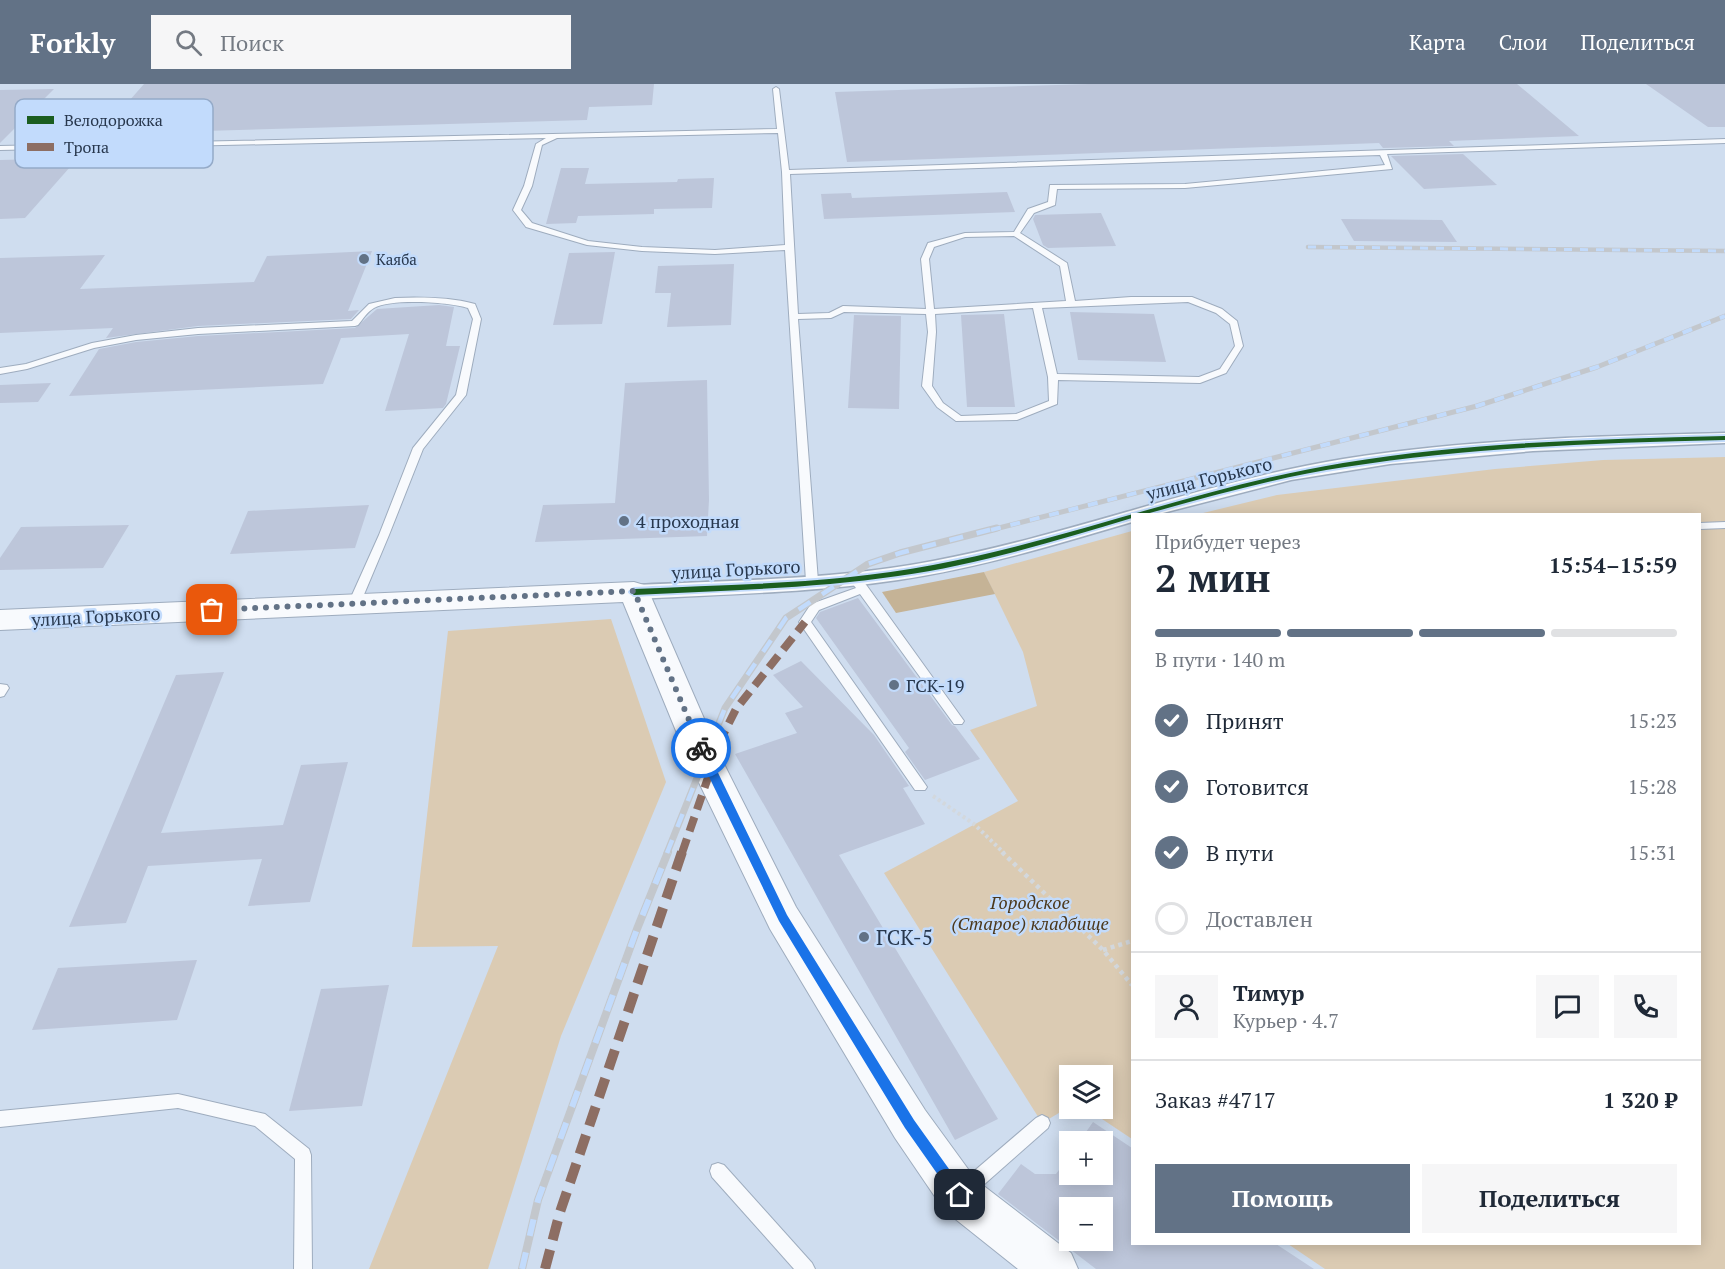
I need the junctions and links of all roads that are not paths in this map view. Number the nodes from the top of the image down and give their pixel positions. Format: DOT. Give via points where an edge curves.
graph roads {
  1 [pos="776,88"];
  2 [pos="781,131"];
  3 [pos="558,135"];
  4 [pos="1725,141"];
  5 [pos="213,143"];
  6 [pos="0,148"];
  7 [pos="15,148"];
  8 [pos="1382,152"];
  9 [pos="786,172"];
  10 [pos="1016,234"];
  11 [pos="789,247"];
  12 [pos="1071,303"];
  13 [pos="1037,305"];
  14 [pos="928,312"];
  15 [pos="794,317"];
  16 [pos="0,371"];
  17 [pos="1053,377"];
  18 [pos="1725,438"];
  19 [pos="1137,513"];
  20 [pos="1131,515"];
  21 [pos="1725,525"];
  22 [pos="1701,526"];
  23 [pos="812,581"];
  24 [pos="859,584"];
  25 [pos="634,591"];
  26 [pos="354,604"];
  27 [pos="0,620"];
  28 [pos="0,688"];
  29 [pos="0,693"];
  30 [pos="958,721"];
  31 [pos="920,787"];
  32 [pos="0,1119"];
  33 [pos="1042,1123"];
  34 [pos="718,1171"];
  35 [pos="960,1195"];
  36 [pos="303,1269"];
  37 [pos="806,1269"];
  38 [pos="1055,1269"];
  1 -- 2 [label="lane"];
  2 -- 3 [label="lane"];
  2 -- 9 [label="lane"];
  3 -- 5 [label="lane"];
  3 -- 11 [label="lane" via="540,144 517,210 529,225 587,243 642,249 715,252"];
  4 -- 8 [label="lane"];
  6 -- 7 [label="lane"];
  8 -- 9 [label="lane"];
  8 -- 10 [label="lane" via="1389,167 1185,186 1053,187 1052,203 1031,211"];
  9 -- 11 [label="lane"];
  10 -- 12 [label="lane" via="1064,265"];
  10 -- 14 [label="lane" via="965,236 931,245 926,259"];
  11 -- 15 [label="lane"];
  12 -- 13 [label="lane"];
  12 -- 17 [label="lane" via="1189,299 1219,311 1234,323 1239,346 1223,371 1200,380"];
  13 -- 14 [label="lane"];
  13 -- 17 [label="lane"];
  14 -- 15 [label="lane" via="843,309 831,315"];
  14 -- 17 [label="lane" via="932,332 927,386 940,405 958,419 1017,417 1054,402"];
  15 -- 23 [label="lane"];
  16 -- 26 [label="lane" via="51,361 105,343 172,333 355,323 376,304 446,300 472,306 477,319 461,395 418,448"];
  18 -- 19 [label="street, улица Горького" via="1485,448 1341,465"];
  20 -- 24 [label="street, улица Горького" via="1005,551"];
  21 -- 22 [label="lane"];
  23 -- 24 [label="street, улица Горького"];
  23 -- 25 [label="street, улица Горького"];
  24 -- 30 [label="lane"];
  24 -- 31 [label="lane" via="815,607 805,622"];
  25 -- 26 [label="main road, улица Горького"];
  25 -- 35 [label="main road" via="705,760 783,918 910,1124"];
  26 -- 27 [label="main road, улица Горького"];
  28 -- 29 [label="lane"];
  32 -- 36 [label="lane" via="178,1101 259,1119 303,1155"];
  33 -- 35 [label="lane"];
  34 -- 37 [label="lane"];
  35 -- 38 [label="main road"];
}
